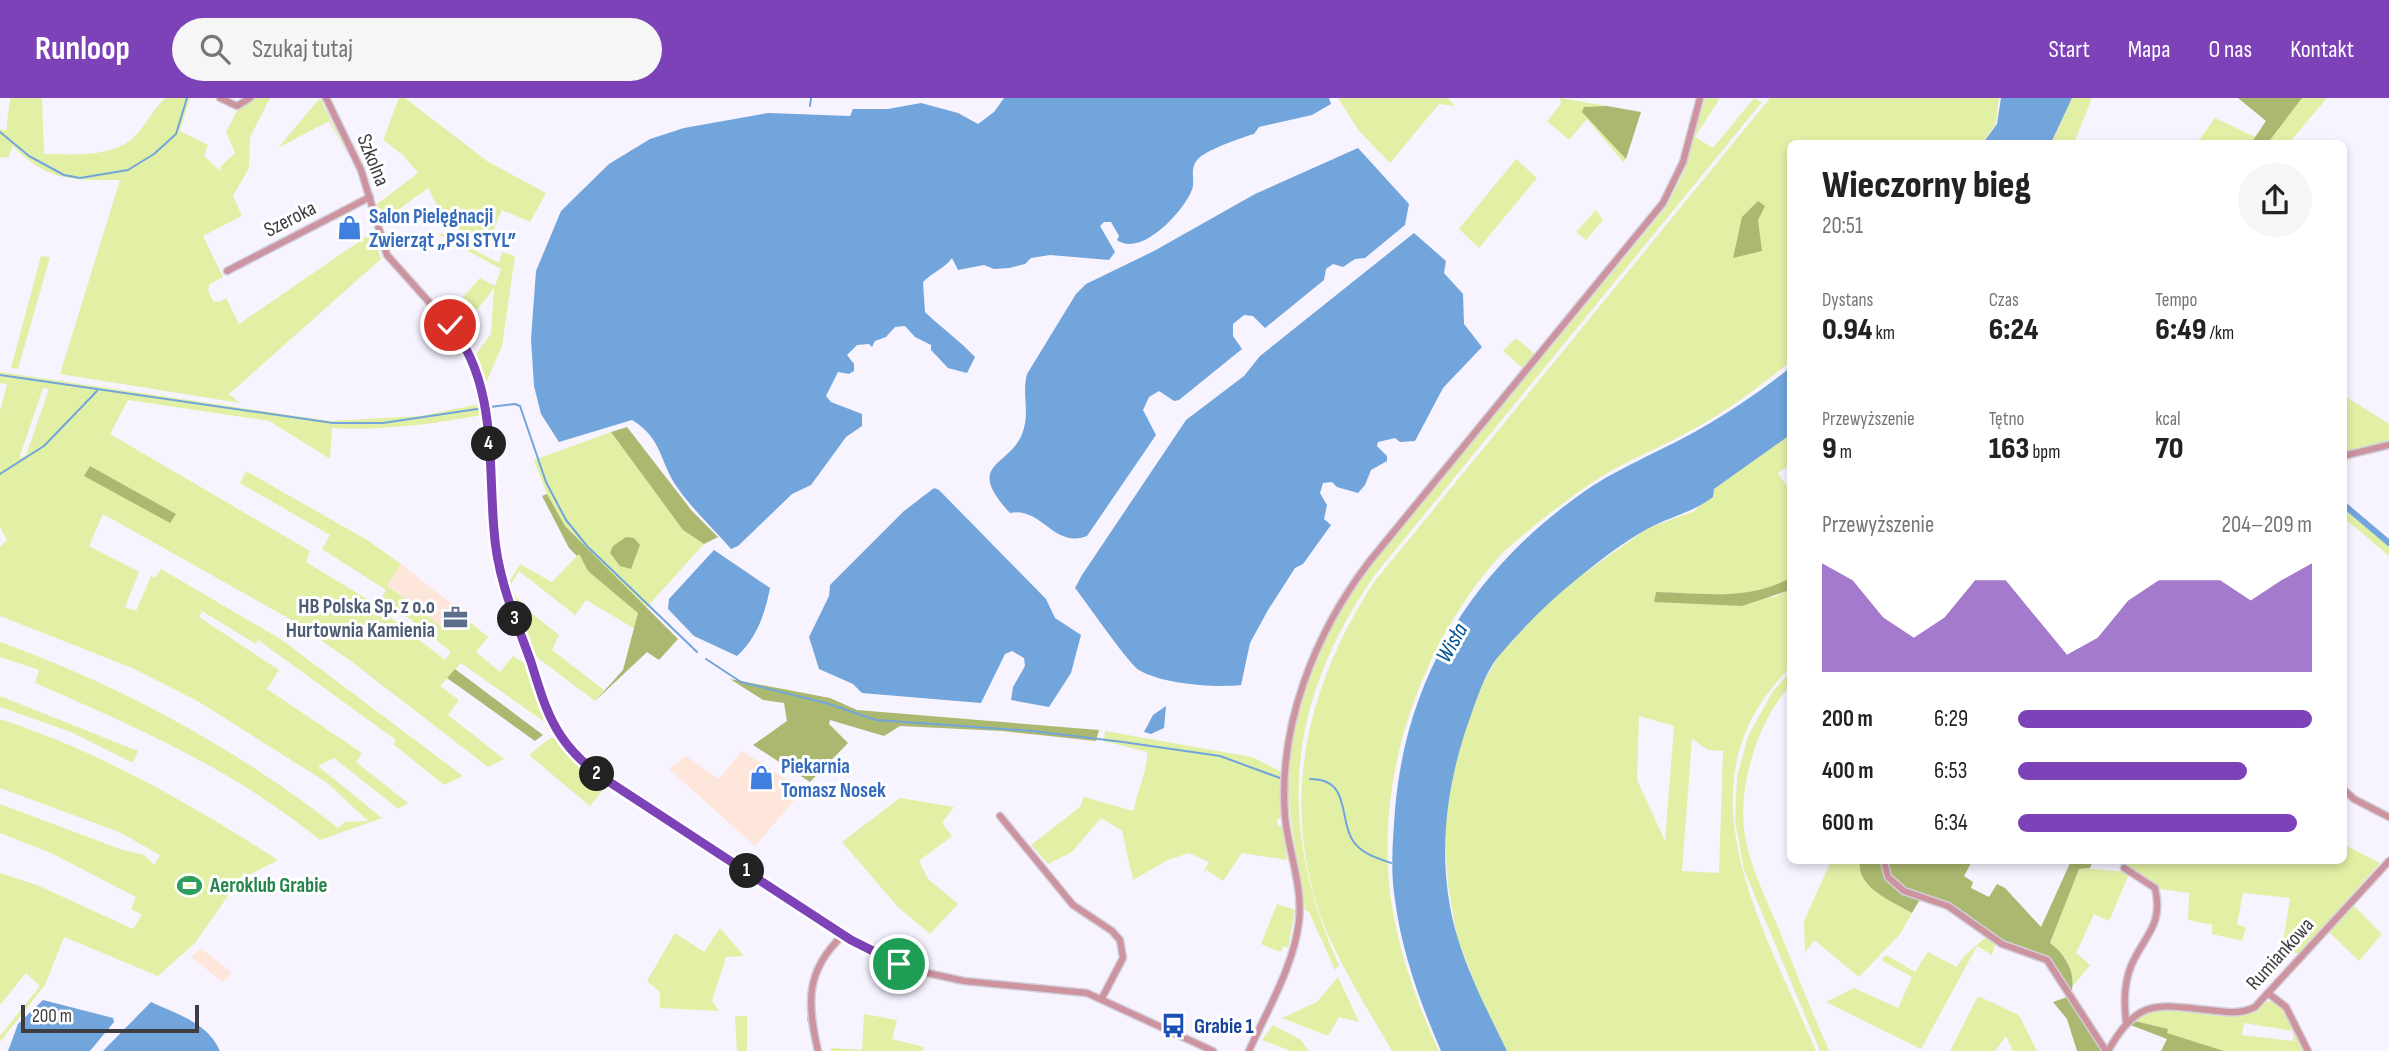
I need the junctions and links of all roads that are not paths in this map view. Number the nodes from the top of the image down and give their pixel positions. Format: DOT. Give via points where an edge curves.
graph roads {
  1 [pos="220,98"];
  2 [pos="250,98"];
  3 [pos="327,98"];
  4 [pos="1700,98"];
  5 [pos="370,197"];
  6 [pos="227,271"];
  7 [pos="2389,445"];
  8 [pos="2347,455"];
  9 [pos="2347,793"];
  10 [pos="1000,816"];
  11 [pos="2389,817"];
  12 [pos="2389,861"];
  13 [pos="1885,864"];
  14 [pos="2123,868"];
  15 [pos="843,935"];
  16 [pos="2269,994"];
  17 [pos="1102,998"];
  18 [pos="2126,1021"];
  19 [pos="818,1051"];
  20 [pos="1213,1051"];
  21 [pos="1250,1051"];
  22 [pos="2107,1051"];
  23 [pos="2308,1051"];
  1 -- 2 [label="street" via="237,106"];
  3 -- 5 [label="street, Szkolna"];
  4 -- 21 [label="street" via="1683,162 1658,210 1379,550 1320,642 1299,701 1283,782 1298,890 1298,929"];
  5 -- 6 [label="street, Szeroka"];
  5 -- 15 [label="street, Szkolna" via="387,255 460,338 485,402 496,556 510,607 558,733 587,766"];
  7 -- 8 [label="street"];
  9 -- 11 [label="street"];
  10 -- 17 [label="street" via="1066,898 1120,940 1123,958"];
  12 -- 16 [label="street, Rumiankowa"];
  13 -- 22 [label="street" via="1897,887 1948,906 2001,944 2047,960"];
  14 -- 18 [label="street" via="2155,888 2158,906 2153,929 2132,962 2126,983"];
  15 -- 17 [label="street, Szkolna" via="889,960 946,977 1079,991"];
  15 -- 19 [label="street" via="824,956 814,978 811,1008"];
  16 -- 18 [label="street, Rumiankowa" via="2248,1010 2146,1008"];
  16 -- 23 [label="street" via="2286,1007"];
  17 -- 20 [label="street, Szkolna"];
  18 -- 22 [label="street"];
}
